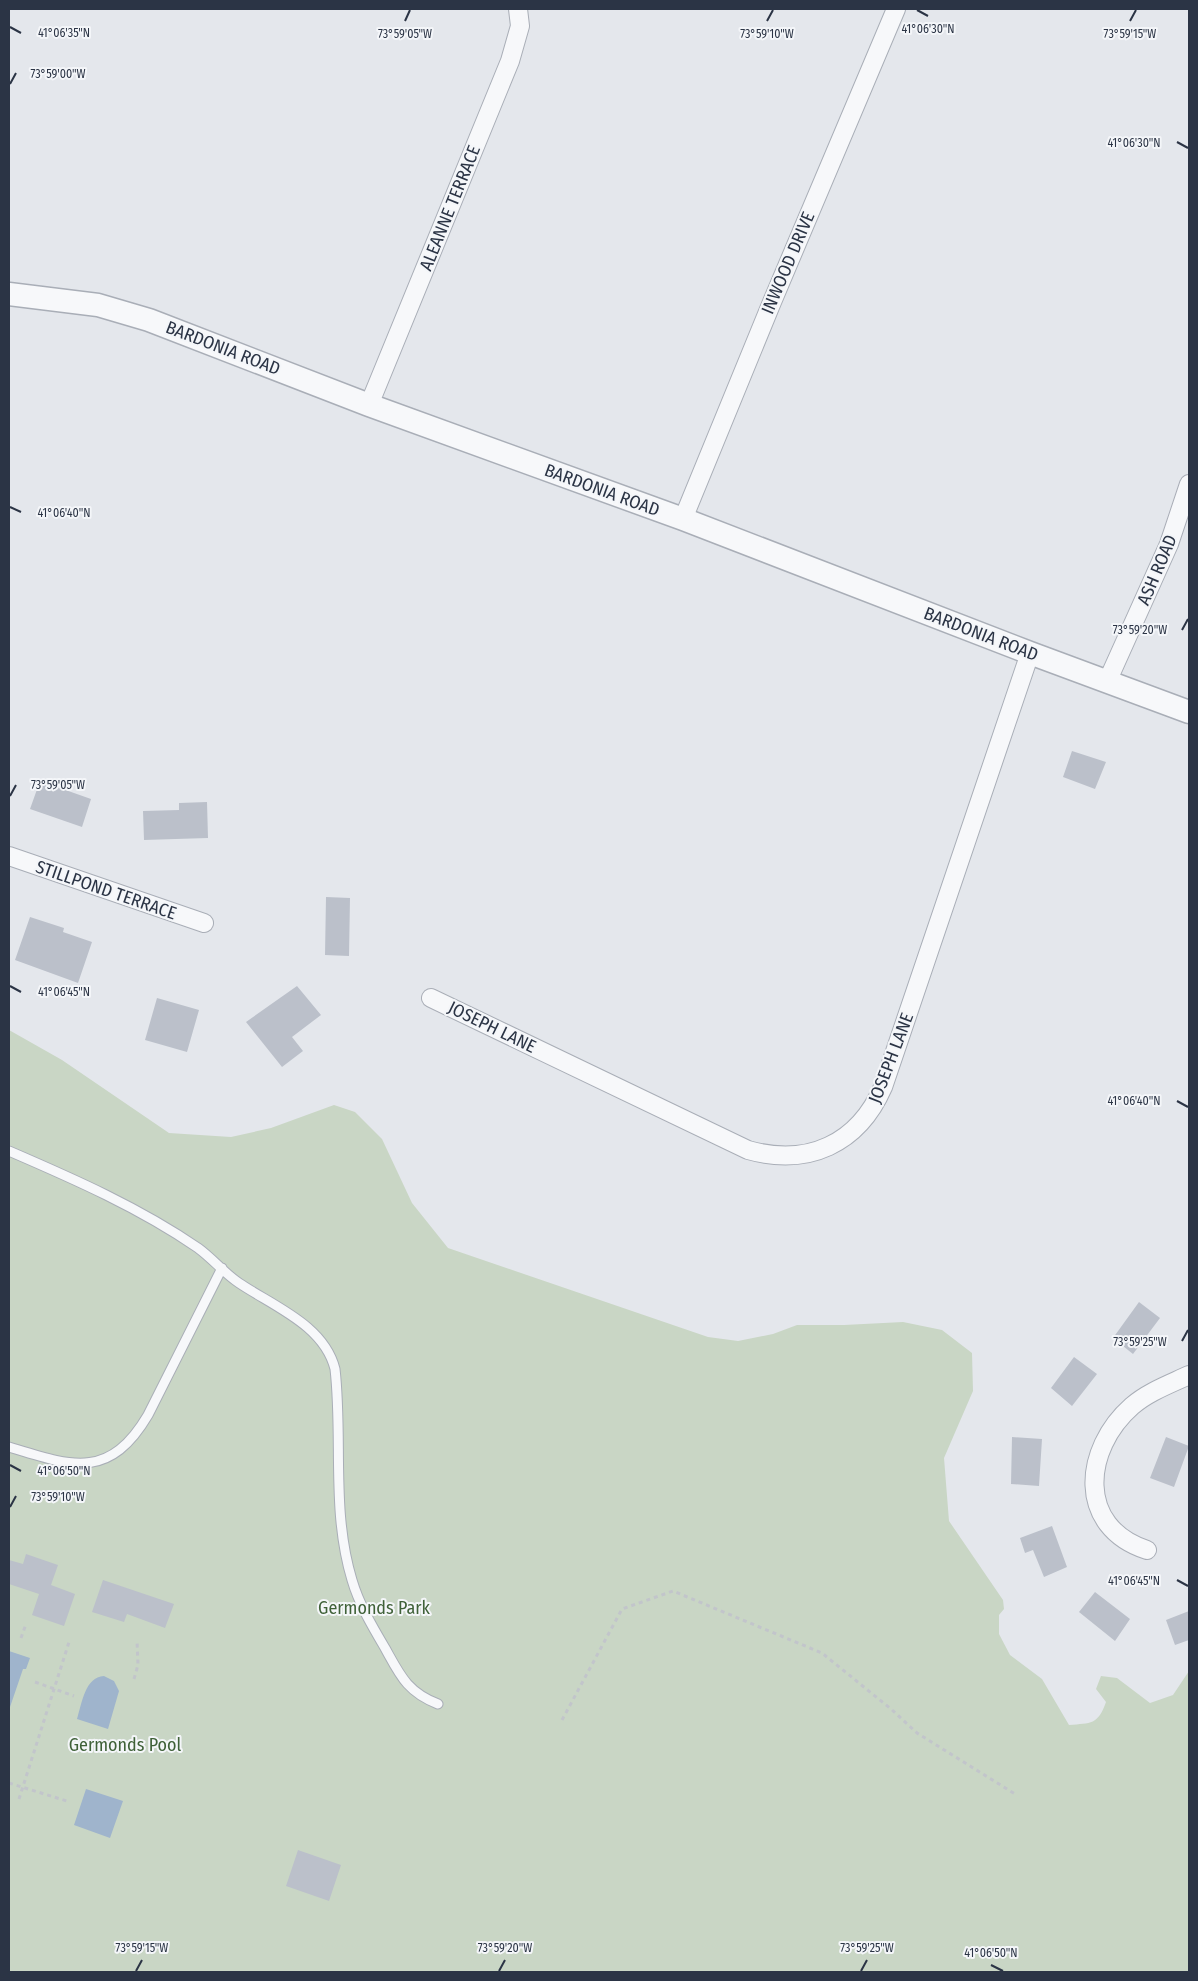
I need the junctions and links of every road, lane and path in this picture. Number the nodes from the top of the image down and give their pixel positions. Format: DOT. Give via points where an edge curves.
graph roads {
  1 [pos="518,9"];
  2 [pos="896,9"];
  3 [pos="9,294"];
  4 [pos="369,405"];
  5 [pos="1189,484"];
  6 [pos="683,519"];
  7 [pos="1030,653"];
  8 [pos="1107,682"];
  9 [pos="1189,712"];
  10 [pos="9,856"];
  11 [pos="204,923"];
  12 [pos="431,998"];
  13 [pos="9,1151"];
  14 [pos="222,1268"];
  15 [pos="1189,1375"];
  16 [pos="9,1447"];
  17 [pos="1147,1550"];
  18 [pos="26,1624"];
  19 [pos="21,1638"];
  20 [pos="70,1639"];
  21 [pos="137,1640"];
  22 [pos="134,1679"];
  23 [pos="36,1682"];
  24 [pos="54,1689"];
  25 [pos="74,1696"];
  26 [pos="438,1704"];
  27 [pos="562,1720"];
  28 [pos="9,1783"];
  29 [pos="23,1788"];
  30 [pos="1016,1794"];
  31 [pos="19,1799"];
  32 [pos="70,1802"];
  1 -- 4 [label="street, ALEANNE TERRACE" via="520,26 510,61"];
  2 -- 6 [label="street, INWOOD DRIVE"];
  3 -- 4 [label="street, BARDONIA ROAD" via="74,301 123,311"];
  4 -- 6 [label="street, BARDONIA ROAD"];
  5 -- 8 [label="street, ASH ROAD" via="1169,544"];
  6 -- 7 [label="street, BARDONIA ROAD"];
  7 -- 8 [label="street, BARDONIA ROAD"];
  7 -- 12 [label="street, JOSEPH LANE" via="878,1099 864,1121 833,1144 789,1156 769,1156 748,1150"];
  8 -- 9 [label="street, BARDONIA ROAD"];
  10 -- 11 [label="street, STILLPOND TERRACE"];
  13 -- 14 [label="lane" via="86,1185 150,1219 198,1248"];
  14 -- 16 [label="lane" via="148,1415 122,1449 88,1464 56,1461"];
  14 -- 26 [label="lane" via="236,1281 308,1328 333,1358 341,1526 352,1581 371,1625 408,1686 421,1697"];
  15 -- 17 [label="street" via="1142,1398 1113,1428 1100,1451 1094,1491 1101,1514 1115,1533"];
  18 -- 19 [label="path"];
  20 -- 24 [label="path"];
  21 -- 22 [label="path" via="138,1665"];
  23 -- 24 [label="path"];
  24 -- 25 [label="path"];
  24 -- 29 [label="path"];
  27 -- 30 [label="path" via="622,1609 673,1591 822,1653 916,1733"];
  28 -- 29 [label="path"];
  29 -- 31 [label="path"];
  29 -- 32 [label="path"];
}
